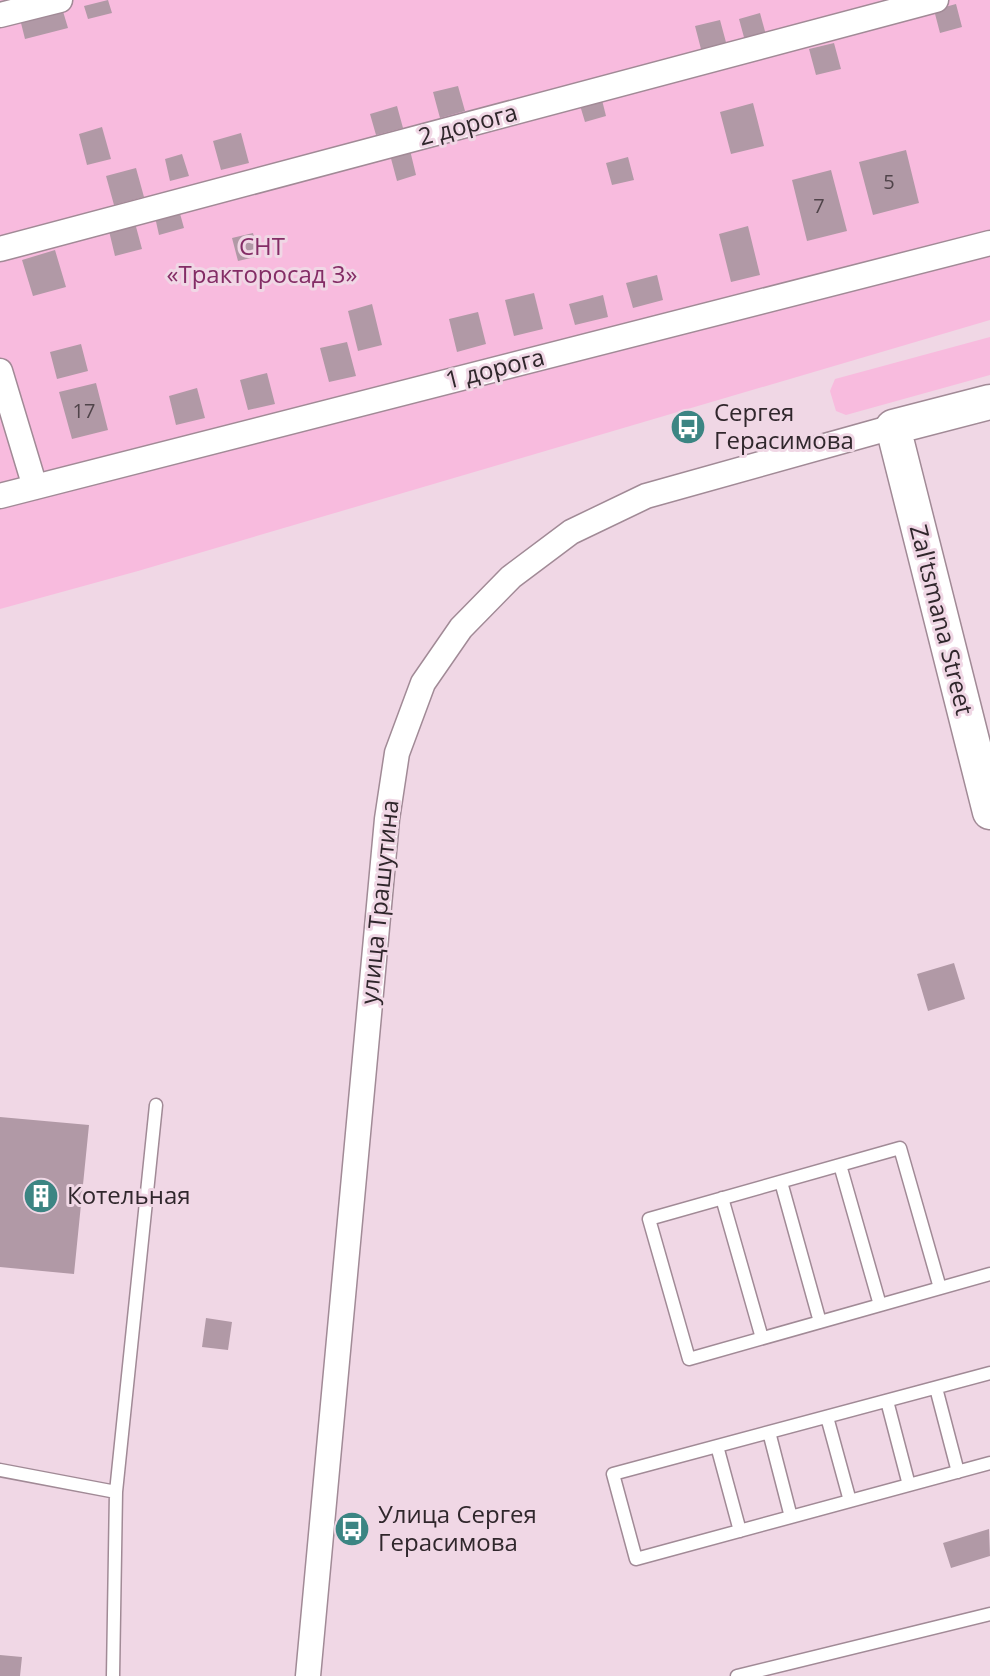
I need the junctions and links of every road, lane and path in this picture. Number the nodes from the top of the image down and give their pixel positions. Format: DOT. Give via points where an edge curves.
graph roads {
  1 [pos="60,0"];
  2 [pos="936,0"];
  3 [pos="0,15"];
  4 [pos="990,243"];
  5 [pos="0,249"];
  6 [pos="0,371"];
  7 [pos="990,402"];
  8 [pos="893,427"];
  9 [pos="35,487"];
  10 [pos="0,496"];
  11 [pos="988,800"];
  12 [pos="156,1105"];
  13 [pos="840,1165"];
  14 [pos="781,1182"];
  15 [pos="722,1198"];
  16 [pos="990,1274"];
  17 [pos="940,1288"];
  18 [pos="880,1305"];
  19 [pos="820,1322"];
  20 [pos="762,1338"];
  21 [pos="990,1373"];
  22 [pos="936,1388"];
  23 [pos="887,1401"];
  24 [pos="827,1417"];
  25 [pos="769,1432"];
  26 [pos="717,1446"];
  27 [pos="990,1463"];
  28 [pos="0,1470"];
  29 [pos="958,1472"];
  30 [pos="909,1485"];
  31 [pos="116,1492"];
  32 [pos="850,1501"];
  33 [pos="791,1517"];
  34 [pos="740,1531"];
  35 [pos="990,1614"];
  36 [pos="113,1676"];
  37 [pos="308,1676"];
  38 [pos="737,1676"];
  1 -- 3 [label="street"];
  2 -- 5 [label="street, 2 дорога"];
  4 -- 9 [label="street, 1 дорога"];
  6 -- 9 [label="street"];
  7 -- 8 [label="street"];
  8 -- 11 [label="street, Zal'tsmana Street"];
  8 -- 37 [label="street, улица Трашутина" via="646,496 571,532 511,577 461,628 423,683 397,753 387,819"];
  9 -- 10 [label="street, 1 дорога"];
  12 -- 31 [label="lane"];
  13 -- 14 [label="lane"];
  13 -- 17 [label="lane" via="900,1148"];
  13 -- 18 [label="lane"];
  14 -- 15 [label="lane"];
  14 -- 19 [label="lane"];
  15 -- 20 [label="lane"];
  15 -- 20 [label="lane" via="649,1219 689,1359"];
  16 -- 17 [label="lane"];
  17 -- 18 [label="lane"];
  18 -- 19 [label="lane"];
  19 -- 20 [label="lane"];
  21 -- 22 [label="lane"];
  22 -- 23 [label="lane"];
  22 -- 29 [label="lane"];
  23 -- 24 [label="lane"];
  23 -- 30 [label="lane"];
  24 -- 25 [label="lane"];
  24 -- 32 [label="lane"];
  25 -- 26 [label="lane"];
  25 -- 33 [label="lane"];
  26 -- 34 [label="lane"];
  26 -- 34 [label="lane" via="613,1474 636,1559"];
  27 -- 29 [label="lane"];
  28 -- 31 [label="lane"];
  29 -- 30 [label="lane"];
  30 -- 32 [label="lane"];
  31 -- 36 [label="lane"];
  32 -- 33 [label="lane"];
  33 -- 34 [label="lane"];
  35 -- 38 [label="lane"];
}
